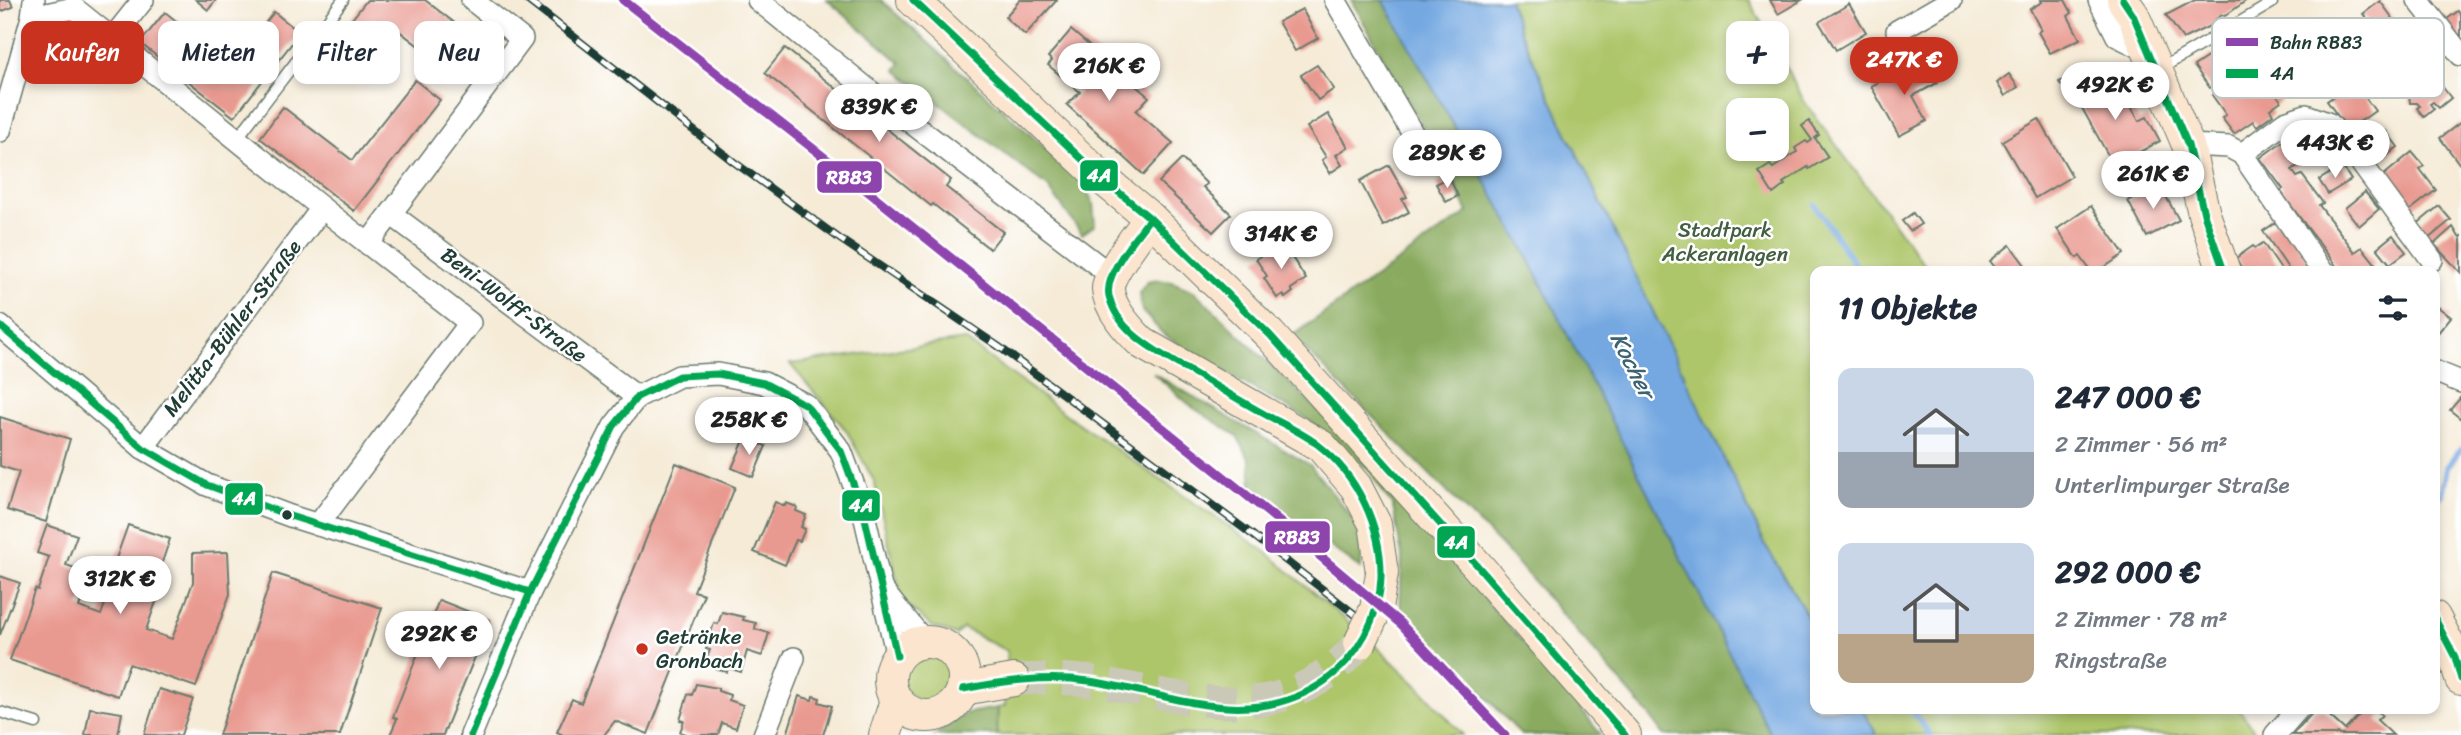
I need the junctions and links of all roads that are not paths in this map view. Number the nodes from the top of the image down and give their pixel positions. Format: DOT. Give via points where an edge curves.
graph roads {
  1 [pos="143,0"];
  2 [pos="343,0"];
  3 [pos="472,0"];
  4 [pos="758,0"];
  5 [pos="913,0"];
  6 [pos="1335,0"];
  7 [pos="1951,0"];
  8 [pos="2099,0"];
  9 [pos="2123,0"];
  10 [pos="2418,0"];
  11 [pos="2272,3"];
  12 [pos="33,9"];
  13 [pos="2241,18"];
  14 [pos="2432,18"];
  15 [pos="90,21"];
  16 [pos="126,21"];
  17 [pos="1897,31"];
  18 [pos="2212,32"];
  19 [pos="2444,33"];
  20 [pos="2461,55"];
  21 [pos="2152,61"];
  22 [pos="144,65"];
  23 [pos="0,131"];
  24 [pos="236,139"];
  25 [pos="2188,145"];
  26 [pos="1423,153"];
  27 [pos="2242,154"];
  28 [pos="322,208"];
  29 [pos="391,214"];
  30 [pos="1150,218"];
  31 [pos="368,244"];
  32 [pos="2432,261"];
  33 [pos="2222,266"];
  34 [pos="2319,266"];
  35 [pos="1112,276"];
  36 [pos="0,326"];
  37 [pos="2440,373"];
  38 [pos="2461,382"];
  39 [pos="637,397"];
  40 [pos="143,448"];
  41 [pos="318,525"];
  42 [pos="880,587"];
  43 [pos="530,592"];
  44 [pos="2440,628"];
  45 [pos="1360,643"];
  46 [pos="910,649"];
  47 [pos="794,658"];
  48 [pos="2461,678"];
  49 [pos="964,680"];
  50 [pos="1007,680"];
  51 [pos="0,712"];
  52 [pos="2294,714"];
  53 [pos="906,717"];
  54 [pos="36,723"];
  55 [pos="471,735"];
  56 [pos="764,735"];
  57 [pos="884,735"];
  58 [pos="1625,735"];
  59 [pos="2275,735"];
  1 -- 16 [label="street"];
  2 -- 24 [label="lane"];
  3 -- 29 [label="street" via="522,39"];
  4 -- 35 [label="street"];
  5 -- 30 [label="main road"];
  6 -- 26 [label="street"];
  7 -- 17 [label="street"];
  8 -- 21 [label="street" via="2117,36"];
  9 -- 21 [label="main road"];
  10 -- 14 [label="street"];
  11 -- 13 [label="lane"];
  12 -- 15 [label="street" via="74,8"];
  12 -- 23 [label="street"];
  18 -- 21 [label="lane"];
  19 -- 20 [label="street"];
  21 -- 25 [label="main road"];
  22 -- 24 [label="street"];
  24 -- 28 [label="street"];
  25 -- 27 [label="street" via="2229,147"];
  25 -- 33 [label="main road"];
  27 -- 32 [label="street" via="2285,122 2306,115 2330,124"];
  27 -- 34 [label="street"];
  28 -- 31 [label="street"];
  28 -- 40 [label="street, Melitta-Bühler-Straße"];
  29 -- 31 [label="street"];
  29 -- 39 [label="street, Beni-Wolff-Straße"];
  30 -- 35 [label="main road"];
  30 -- 58 [label="main road" via="1270,335"];
  31 -- 41 [label="street" via="470,323"];
  35 -- 45 [label="main road, bridge" via="1108,289 1120,320 1142,343 1321,446 1356,487 1375,524 1382,573 1376,609"];
  36 -- 40 [label="street"];
  37 -- 38 [label="street"];
  39 -- 42 [label="street" via="678,376 719,374 764,383 806,405 841,451 863,510"];
  39 -- 43 [label="street" via="614,426"];
  40 -- 41 [label="street" via="207,485"];
  41 -- 43 [label="street"];
  42 -- 46 [label="street"];
  42 -- 46 [label="street"];
  43 -- 55 [label="street"];
  44 -- 48 [label="main road"];
  46 -- 49 [label="main road" via="945,645 954,652"];
  46 -- 53 [label="main road" via="891,666 889,678"];
  47 -- 56 [label="street"];
  49 -- 50 [label="main road"];
  49 -- 53 [label="main road" via="957,701 948,710"];
  51 -- 54 [label="lane"];
  52 -- 59 [label="street"];
  53 -- 57 [label="main road"];
}
